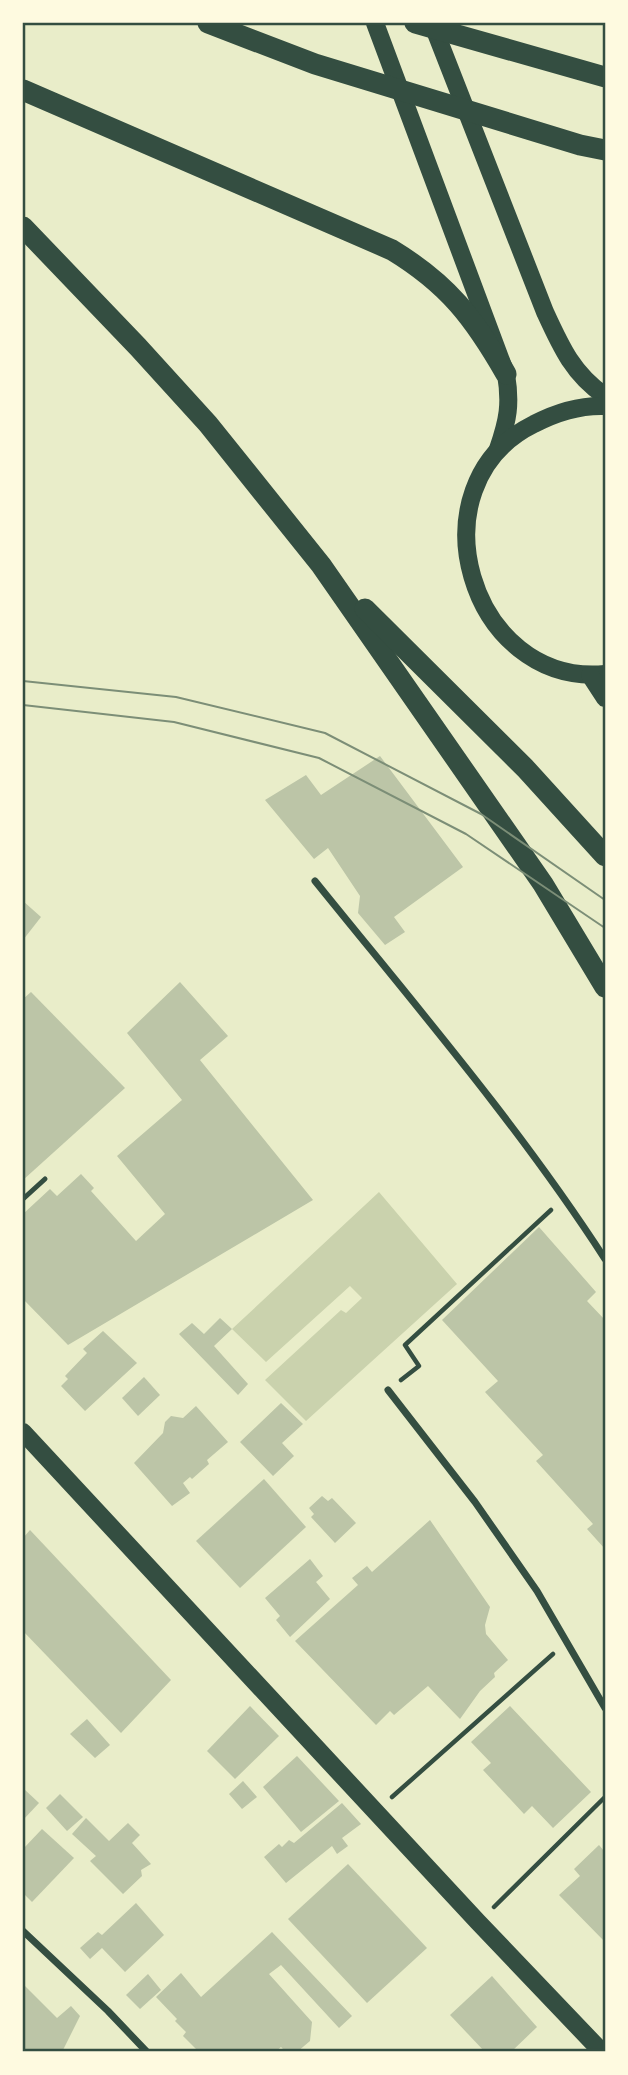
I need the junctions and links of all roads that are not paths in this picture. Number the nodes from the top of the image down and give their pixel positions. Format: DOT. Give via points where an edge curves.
graph roads {
  1 [pos="208,23"];
  2 [pos="375,23"];
  3 [pos="415,23"];
  4 [pos="432,23"];
  5 [pos="605,77"];
  6 [pos="23,90"];
  7 [pos="605,150"];
  8 [pos="23,227"];
  9 [pos="506,374"];
  10 [pos="605,396"];
  11 [pos="605,406"];
  12 [pos="498,449"];
  13 [pos="321,565"];
  14 [pos="598,675"];
  15 [pos="605,698"];
  16 [pos="605,856"];
  17 [pos="316,881"];
  18 [pos="605,987"];
  19 [pos="45,1179"];
  20 [pos="23,1199"];
  21 [pos="605,1259"];
  22 [pos="388,1390"];
  23 [pos="23,1432"];
  24 [pos="605,1708"];
  25 [pos="23,1931"];
  26 [pos="147,2052"];
  27 [pos="603,2052"];
  1 -- 7 [label="highway" via="315,64"];
  2 -- 9 [label="main road"];
  3 -- 5 [label="highway"];
  4 -- 10 [label="main road" via="560,345 578,374"];
  6 -- 9 [label="highway" via="392,250 444,288 481,330"];
  8 -- 13 [label="highway" via="208,424"];
  9 -- 12 [label="main road" via="508,423"];
  11 -- 12 [label="main road" via="556,412 524,428"];
  12 -- 14 [label="main road" via="473,490 466,515 467,561 479,596 517,647 557,668"];
  13 -- 16 [label="highway" via="525,768"];
  13 -- 18 [label="highway" via="543,884"];
  14 -- 15 [label="main road"];
  17 -- 21 [label="street" via="468,1070"];
  19 -- 20 [label="lane"];
  22 -- 24 [label="street" via="537,1591"];
  23 -- 27 [label="main road"];
  25 -- 26 [label="street"];
}
